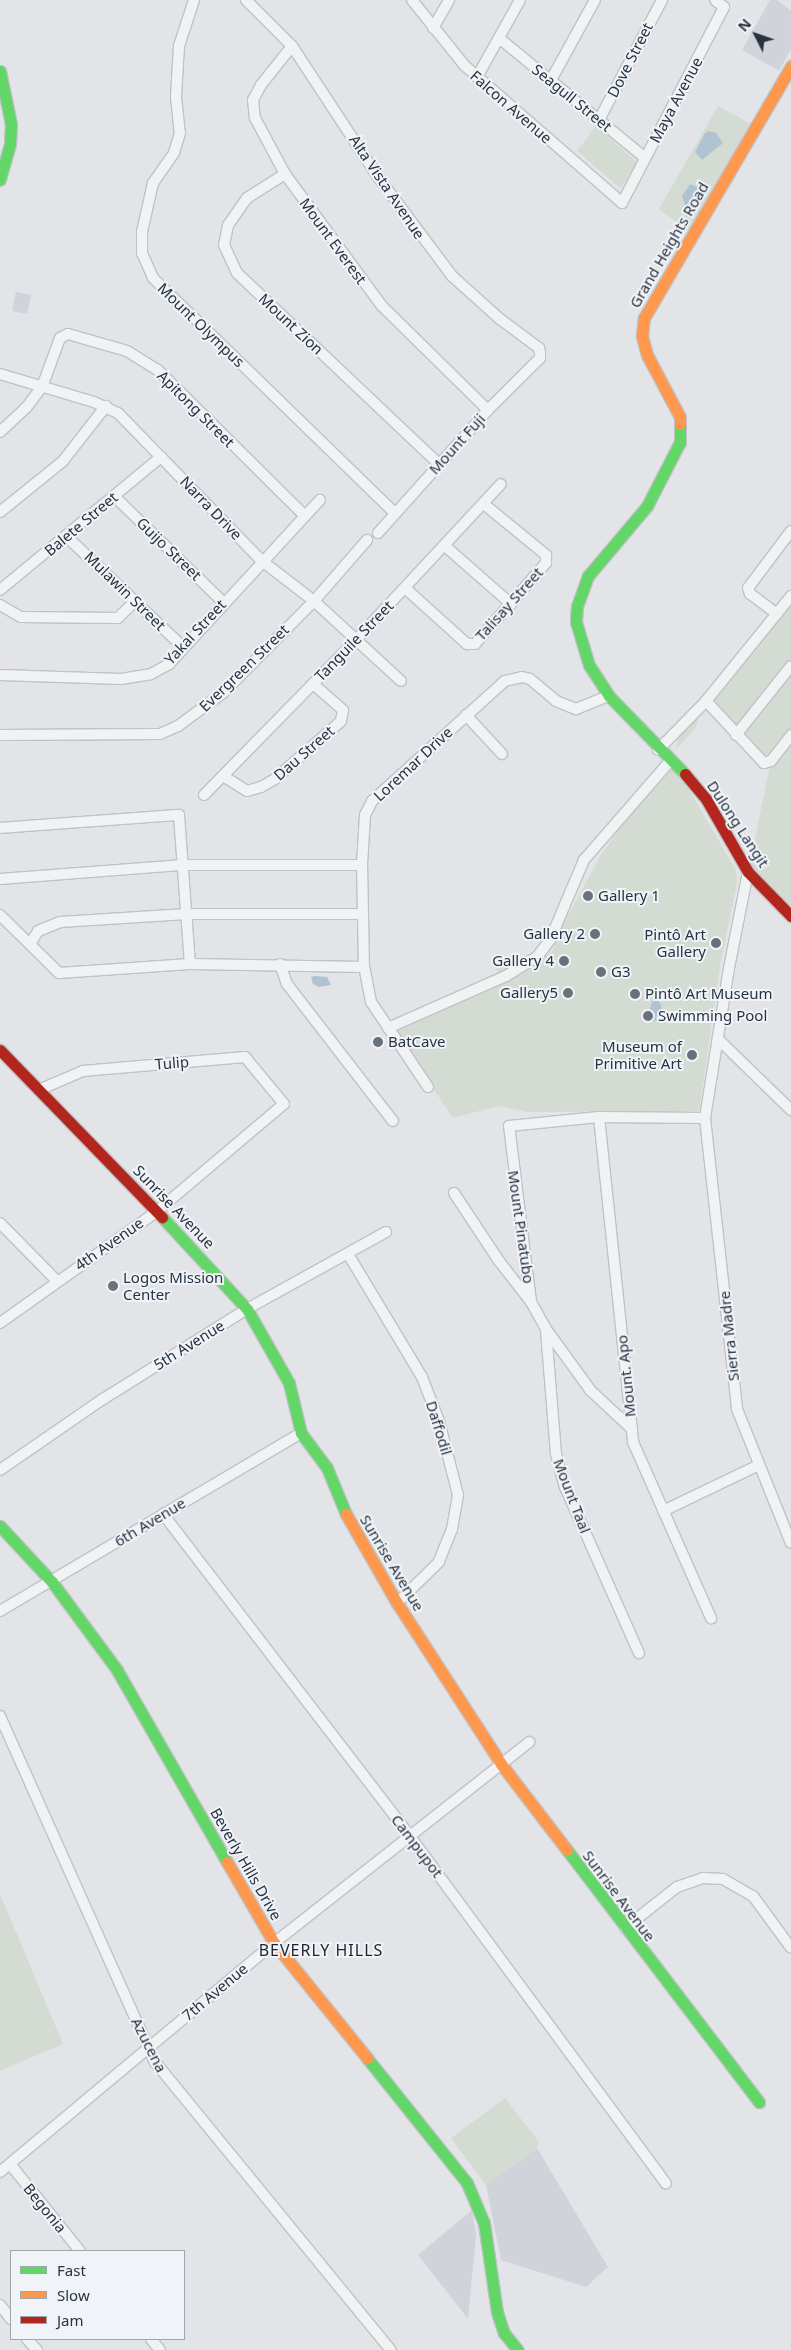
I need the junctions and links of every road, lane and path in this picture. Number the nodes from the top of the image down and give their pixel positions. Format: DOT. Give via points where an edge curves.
graph roads {
  1 [pos="194,0"];
  2 [pos="246,0"];
  3 [pos="412,0"];
  4 [pos="449,0"];
  5 [pos="520,0"];
  6 [pos="595,0"];
  7 [pos="662,0"];
  8 [pos="715,0"];
  9 [pos="433,28"];
  10 [pos="499,38"];
  11 [pos="292,46"];
  12 [pos="791,66"];
  13 [pos="0,71"];
  14 [pos="477,78"];
  15 [pos="551,80"];
  16 [pos="599,120"];
  17 [pos="645,158"];
  18 [pos="285,174"];
  19 [pos="0,180"];
  20 [pos="622,202"];
  21 [pos="540,358"];
  22 [pos="0,374"];
  23 [pos="42,387"];
  24 [pos="106,406"];
  25 [pos="488,410"];
  26 [pos="0,432"];
  27 [pos="161,457"];
  28 [pos="439,464"];
  29 [pos="501,484"];
  30 [pos="114,496"];
  31 [pos="320,500"];
  32 [pos="484,504"];
  33 [pos="0,512"];
  34 [pos="395,513"];
  35 [pos="305,516"];
  36 [pos="791,531"];
  37 [pos="378,533"];
  38 [pos="66,536"];
  39 [pos="367,540"];
  40 [pos="445,546"];
  41 [pos="262,561"];
  42 [pos="405,588"];
  43 [pos="0,590"];
  44 [pos="791,596"];
  45 [pos="135,600"];
  46 [pos="314,601"];
  47 [pos="223,602"];
  48 [pos="511,604"];
  49 [pos="0,605"];
  50 [pos="776,614"];
  51 [pos="355,641"];
  52 [pos="183,647"];
  53 [pos="791,666"];
  54 [pos="0,674"];
  55 [pos="401,681"];
  56 [pos="313,684"];
  57 [pos="609,696"];
  58 [pos="706,701"];
  59 [pos="466,715"];
  60 [pos="736,734"];
  61 [pos="791,735"];
  62 [pos="0,736"];
  63 [pos="658,750"];
  64 [pos="502,754"];
  65 [pos="670,761"];
  66 [pos="223,776"];
  67 [pos="204,795"];
  68 [pos="0,828"];
  69 [pos="183,865"];
  70 [pos="362,865"];
  71 [pos="748,872"];
  72 [pos="0,879"];
  73 [pos="0,914"];
  74 [pos="186,914"];
  75 [pos="364,914"];
  76 [pos="791,916"];
  77 [pos="30,944"];
  78 [pos="190,964"];
  79 [pos="280,964"];
  80 [pos="364,967"];
  81 [pos="388,1028"];
  82 [pos="718,1039"];
  83 [pos="0,1050"];
  84 [pos="428,1087"];
  85 [pos="41,1089"];
  86 [pos="284,1104"];
  87 [pos="791,1110"];
  88 [pos="599,1118"];
  89 [pos="705,1118"];
  90 [pos="394,1121"];
  91 [pos="454,1193"];
  92 [pos="156,1212"];
  93 [pos="0,1223"];
  94 [pos="386,1232"];
  95 [pos="348,1254"];
  96 [pos="57,1281"];
  97 [pos="531,1302"];
  98 [pos="247,1309"];
  99 [pos="0,1323"];
  100 [pos="546,1330"];
  101 [pos="632,1429"];
  102 [pos="301,1433"];
  103 [pos="757,1466"];
  104 [pos="0,1470"];
  105 [pos="663,1511"];
  106 [pos="163,1514"];
  107 [pos="0,1526"];
  108 [pos="791,1543"];
  109 [pos="52,1582"];
  110 [pos="397,1602"];
  111 [pos="0,1611"];
  112 [pos="711,1618"];
  113 [pos="639,1653"];
  114 [pos="0,1716"];
  115 [pos="529,1742"];
  116 [pos="501,1764"];
  117 [pos="409,1835"];
  118 [pos="625,1928"];
  119 [pos="274,1943"];
  120 [pos="791,1948"];
  121 [pos="148,2047"];
  122 [pos="759,2102"];
  123 [pos="10,2164"];
  124 [pos="0,2172"];
  125 [pos="666,2183"];
  126 [pos="79,2250"];
  127 [pos="0,2305"];
  128 [pos="10,2318"];
  129 [pos="29,2340"];
  130 [pos="152,2340"];
  131 [pos="37,2350"];
  132 [pos="160,2350"];
  133 [pos="391,2350"];
  134 [pos="518,2350"];
  1 -- 34 [label="street, Mount Olympus" via="180,46 176,97 180,133 174,153 153,183 142,232 142,254 153,278"];
  2 -- 11 [label="street, Alta Vista Avenue"];
  3 -- 9 [label="street, Falcon Avenue"];
  4 -- 9 [label="street"];
  5 -- 10 [label="street"];
  6 -- 15 [label="street"];
  7 -- 16 [label="street, Dove Street"];
  8 -- 17 [label="street, Maya Avenue" via="724,7"];
  9 -- 14 [label="street, Falcon Avenue"];
  10 -- 14 [label="street"];
  10 -- 15 [label="street, Seagull Street"];
  11 -- 18 [label="street, Mount Everest" via="253,100 255,118"];
  11 -- 21 [label="street, Alta Vista Avenue" via="419,236 452,276 500,319 539,348"];
  12 -- 57 [label="street, Grand Heights Road" via="644,318 642,336 647,355 680,417 680,442 647,506 588,576 577,606 580,642 589,665"];
  13 -- 19 [label="street" via="10,111 11,132"];
  14 -- 20 [label="street, Falcon Avenue"];
  15 -- 16 [label="street, Seagull Street"];
  16 -- 17 [label="street, Seagull Street"];
  17 -- 20 [label="street, Maya Avenue"];
  18 -- 25 [label="street, Mount Everest" via="382,306"];
  18 -- 28 [label="street, Mount Zion" via="247,198 228,225 224,246 237,273"];
  21 -- 25 [label="street, Mount Fuji"];
  22 -- 23 [label="street, Narra Drive"];
  23 -- 24 [label="street, Narra Drive"];
  23 -- 26 [label="street" via="26,408"];
  23 -- 35 [label="street, Apitong Street" via="60,338 68,334 127,351 158,370"];
  24 -- 27 [label="street, Narra Drive" via="118,413"];
  24 -- 33 [label="street" via="63,461"];
  25 -- 28 [label="street, Mount Fuji"];
  27 -- 30 [label="street, Balete Street"];
  27 -- 41 [label="street, Narra Drive"];
  28 -- 34 [label="street, Mount Fuji"];
  29 -- 32 [label="street, Tanguile Street"];
  30 -- 38 [label="street, Balete Street"];
  30 -- 47 [label="street, Guijo Street"];
  31 -- 35 [label="street, Yakal Street"];
  32 -- 40 [label="street, Tanguile Street"];
  32 -- 48 [label="street, Talisay Street" via="546,556 546,563"];
  34 -- 37 [label="street, Mount Fuji"];
  35 -- 41 [label="street, Yakal Street"];
  36 -- 50 [label="street" via="748,588 750,594"];
  38 -- 43 [label="street, Balete Street"];
  38 -- 45 [label="street, Mulawin Street"];
  39 -- 46 [label="street, Evergreen Street"];
  40 -- 42 [label="street, Tanguile Street"];
  40 -- 48 [label="street"];
  41 -- 46 [label="street, Narra Drive"];
  41 -- 47 [label="street, Yakal Street"];
  42 -- 48 [label="street, Talisay Street" via="471,645"];
  42 -- 51 [label="street, Tanguile Street"];
  44 -- 50 [label="street"];
  45 -- 49 [label="street" via="118,618 21,617"];
  45 -- 52 [label="street, Mulawin Street"];
  46 -- 51 [label="street, Narra Drive"];
  46 -- 62 [label="street, Evergreen Street" via="223,693 193,717 160,734"];
  47 -- 52 [label="street, Yakal Street"];
  50 -- 58 [label="street"];
  51 -- 55 [label="street, Narra Drive"];
  51 -- 56 [label="street, Tanguile Street"];
  52 -- 54 [label="street, Yakal Street" via="169,664 151,674 120,680"];
  53 -- 60 [label="street"];
  56 -- 66 [label="street, Tanguile Street"];
  56 -- 66 [label="street, Dau Street" via="343,710 341,721 276,779 261,787 247,791"];
  57 -- 59 [label="street, Loremar Drive" via="588,706 566,707 530,679 512,678"];
  57 -- 63 [label="street, Grand Heights Road"];
  58 -- 60 [label="street"];
  58 -- 63 [label="street"];
  59 -- 64 [label="street"];
  59 -- 70 [label="street, Loremar Drive" via="372,801 365,815"];
  60 -- 61 [label="street" via="764,763 771,761"];
  63 -- 65 [label="street, Dulong Langit"];
  65 -- 71 [label="street, Dulong Langit" via="706,799"];
  65 -- 81 [label="street" via="584,860 550,940 537,957 506,976"];
  66 -- 67 [label="street, Tanguile Street"];
  68 -- 69 [label="street" via="179,815"];
  69 -- 70 [label="street"];
  69 -- 72 [label="street"];
  69 -- 74 [label="street"];
  70 -- 75 [label="street, Loremar Drive"];
  71 -- 76 [label="street, Dulong Langit"];
  71 -- 82 [label="street, Sierra Madre"];
  73 -- 77 [label="street"];
  74 -- 75 [label="street"];
  74 -- 77 [label="street" via="60,922 38,931"];
  74 -- 78 [label="street"];
  75 -- 80 [label="street, Loremar Drive"];
  77 -- 78 [label="street" via="59,973"];
  78 -- 79 [label="street"];
  79 -- 80 [label="street"];
  79 -- 90 [label="street" via="288,984"];
  80 -- 81 [label="street, Loremar Drive" via="370,1002"];
  81 -- 84 [label="street, Loremar Drive"];
  82 -- 87 [label="street"];
  82 -- 89 [label="street, Sierra Madre"];
  83 -- 85 [label="street, Sunrise Avenue"];
  85 -- 86 [label="street, Tulip" via="83,1071 245,1057"];
  85 -- 92 [label="street, Sunrise Avenue"];
  86 -- 92 [label="street, 4th Avenue"];
  88 -- 89 [label="street"];
  88 -- 97 [label="street, Mount Pinatubo" via="512,1123 508,1131"];
  88 -- 101 [label="street, Mount. Apo"];
  89 -- 103 [label="street, Sierra Madre" via="737,1409"];
  91 -- 97 [label="street"];
  92 -- 96 [label="street, 4th Avenue"];
  92 -- 98 [label="street, Sunrise Avenue"];
  93 -- 96 [label="street"];
  94 -- 95 [label="street, 5th Avenue"];
  95 -- 98 [label="street, 5th Avenue"];
  95 -- 110 [label="street, Daffodil" via="422,1377 439,1421 458,1495 452,1529 438,1562"];
  96 -- 99 [label="street, 4th Avenue"];
  97 -- 100 [label="street, Mount Pinatubo"];
  98 -- 102 [label="street, Sunrise Avenue" via="289,1383"];
  98 -- 104 [label="street, 5th Avenue" via="103,1399"];
  100 -- 101 [label="street, Mount Pinatubo" via="591,1391"];
  100 -- 113 [label="street, Mount Taal" via="556,1454 565,1487"];
  101 -- 105 [label="street, Mount. Apo" via="633,1442"];
  102 -- 106 [label="street, 6th Avenue"];
  102 -- 110 [label="street, Sunrise Avenue" via="327,1468 340,1503"];
  103 -- 105 [label="street"];
  103 -- 108 [label="street, Sierra Madre"];
  105 -- 112 [label="street, Mount. Apo"];
  106 -- 109 [label="street, 6th Avenue"];
  106 -- 117 [label="street, Campupot"];
  107 -- 109 [label="street, Beverly Hills Drive"];
  109 -- 111 [label="street, 6th Avenue"];
  109 -- 119 [label="street, Beverly Hills Drive" via="117,1670"];
  110 -- 116 [label="street, Sunrise Avenue"];
  114 -- 121 [label="street, Azucena"];
  115 -- 116 [label="street, 7th Avenue"];
  116 -- 117 [label="street, 7th Avenue"];
  116 -- 118 [label="street, Sunrise Avenue"];
  117 -- 119 [label="street, 7th Avenue"];
  117 -- 125 [label="street, Campupot"];
  118 -- 120 [label="street" via="677,1887 703,1878 723,1879 753,1896"];
  118 -- 122 [label="street, Sunrise Avenue"];
  119 -- 121 [label="street, 7th Avenue"];
  119 -- 134 [label="street, Beverly Hills Drive" via="468,2183 484,2224 497,2312 504,2333"];
  121 -- 123 [label="street, 7th Avenue"];
  121 -- 133 [label="street, Azucena" via="165,2078"];
  123 -- 124 [label="street, 7th Avenue"];
  123 -- 126 [label="street, Begonia"];
  127 -- 128 [label="street"];
  129 -- 131 [label="street"];
  130 -- 132 [label="street"];
}
